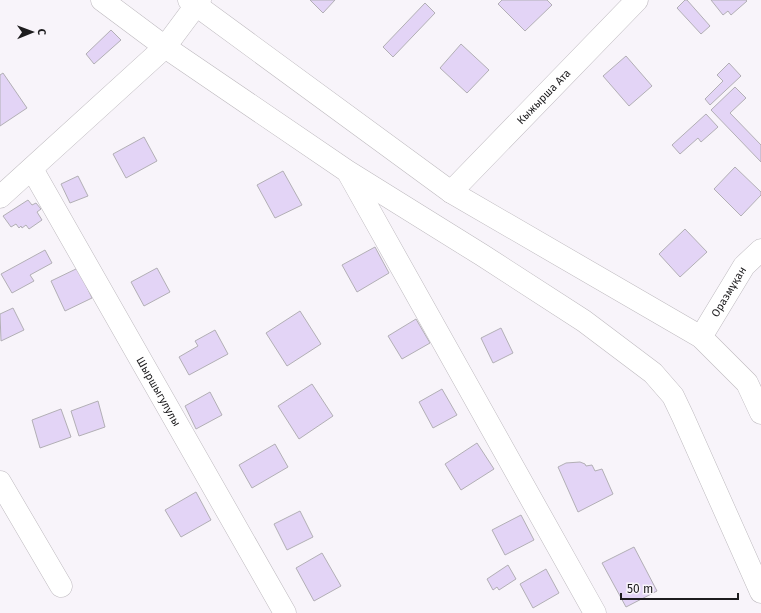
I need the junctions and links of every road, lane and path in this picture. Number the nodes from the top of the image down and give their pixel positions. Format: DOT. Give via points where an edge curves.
graph roads {
  1 [pos="102,0"];
  2 [pos="637,0"];
  3 [pos="195,2"];
  4 [pos="165,47"];
  5 [pos="32,169"];
  6 [pos="347,171"];
  7 [pos="451,192"];
  8 [pos="0,197"];
  9 [pos="761,250"];
  10 [pos="700,337"];
  11 [pos="761,413"];
  12 [pos="0,482"];
  13 [pos="61,586"];
  14 [pos="761,592"];
  15 [pos="286,613"];
  16 [pos="595,613"];
  1 -- 4 [label="street"];
  2 -- 7 [label="street, Кыжырша Ата"];
  3 -- 4 [label="street"];
  3 -- 7 [label="street"];
  4 -- 5 [label="street"];
  4 -- 6 [label="street"];
  5 -- 8 [label="street"];
  5 -- 15 [label="street, Шыршыгулулы"];
  6 -- 14 [label="street" via="577,317 653,373 673,396"];
  6 -- 16 [label="street"];
  7 -- 10 [label="street"];
  9 -- 10 [label="street, Оразмұқан" via="744,266"];
  10 -- 11 [label="street" via="747,383"];
  12 -- 13 [label="street"];
}
